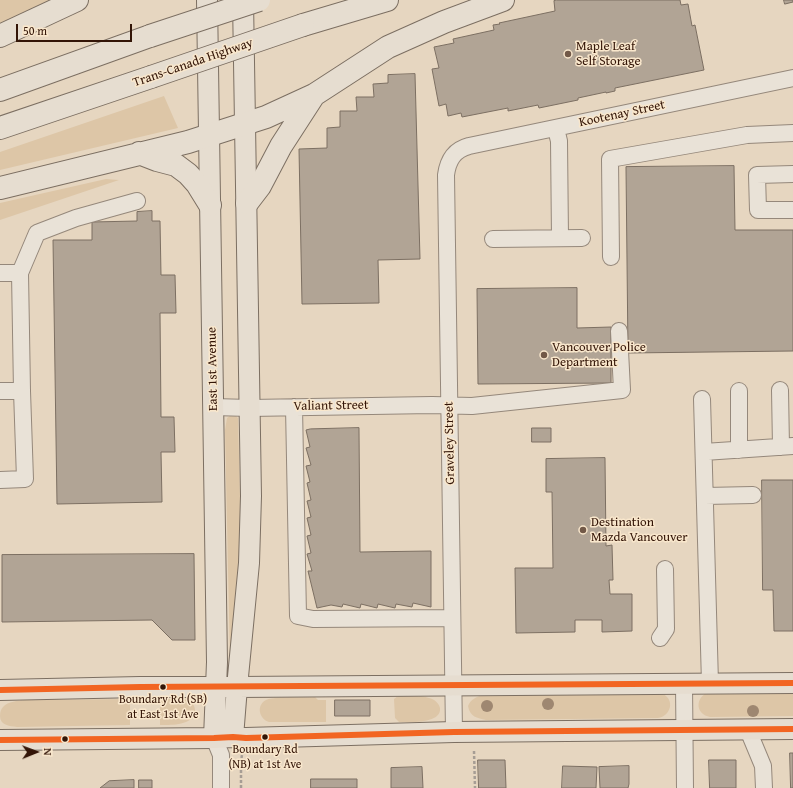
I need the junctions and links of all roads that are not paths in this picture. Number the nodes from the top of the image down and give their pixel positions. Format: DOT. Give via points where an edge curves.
graph roads {
  1 [pos="77,0"];
  2 [pos="207,0"];
  3 [pos="232,0"];
  4 [pos="259,0"];
  5 [pos="387,0"];
  6 [pos="503,0"];
  7 [pos="243,10"];
  8 [pos="0,36"];
  9 [pos="793,78"];
  10 [pos="0,90"];
  11 [pos="314,95"];
  12 [pos="245,124"];
  13 [pos="0,128"];
  14 [pos="556,129"];
  15 [pos="793,133"];
  16 [pos="209,135"];
  17 [pos="139,153"];
  18 [pos="454,155"];
  19 [pos="793,174"];
  20 [pos="0,188"];
  21 [pos="137,201"];
  22 [pos="247,203"];
  23 [pos="210,205"];
  24 [pos="793,210"];
  25 [pos="560,238"];
  26 [pos="582,238"];
  27 [pos="493,239"];
  28 [pos="611,257"];
  29 [pos="20,273"];
  30 [pos="0,274"];
  31 [pos="619,331"];
  32 [pos="780,390"];
  33 [pos="22,391"];
  34 [pos="739,391"];
  35 [pos="0,392"];
  36 [pos="702,399"];
  37 [pos="449,405"];
  38 [pos="214,407"];
  39 [pos="294,407"];
  40 [pos="250,408"];
  41 [pos="787,447"];
  42 [pos="739,450"];
  43 [pos="704,452"];
  44 [pos="0,480"];
  45 [pos="753,495"];
  46 [pos="705,496"];
  47 [pos="666,569"];
  48 [pos="452,618"];
  49 [pos="660,638"];
  50 [pos="710,683"];
  51 [pos="793,683"];
  52 [pos="684,684"];
  53 [pos="453,685"];
  54 [pos="216,687"];
  55 [pos="237,687"];
  56 [pos="0,690"];
  57 [pos="793,729"];
  58 [pos="685,730"];
  59 [pos="748,730"];
  60 [pos="454,732"];
  61 [pos="0,740"];
  62 [pos="223,743"];
  63 [pos="221,788"];
  64 [pos="685,788"];
  65 [pos="764,788"];
  1 -- 8 [label="highway"];
  2 -- 16 [label="main road, East 1st Avenue"];
  3 -- 7 [label="highway"];
  4 -- 10 [label="highway, bridge"];
  5 -- 13 [label="highway, Trans-Canada Highway, bridge" via="303,25"];
  6 -- 11 [label="highway" via="388,47"];
  7 -- 12 [label="main road"];
  9 -- 14 [label="street, Kootenay Street"];
  11 -- 12 [label="highway"];
  11 -- 22 [label="highway" via="281,146 260,186"];
  12 -- 16 [label="highway"];
  12 -- 22 [label="main road"];
  14 -- 18 [label="street, Kootenay Street" via="464,148"];
  14 -- 25 [label="street" via="559,141"];
  15 -- 28 [label="street" via="746,135 610,159"];
  16 -- 17 [label="highway"];
  16 -- 23 [label="main road, East 1st Avenue"];
  17 -- 20 [label="highway"];
  17 -- 23 [label="highway" via="182,169 198,184"];
  18 -- 37 [label="street, Graveley Street" via="449,160 446,175"];
  19 -- 24 [label="street" via="757,175 758,210"];
  21 -- 29 [label="street" via="76,218 37,234"];
  22 -- 40 [label="main road"];
  23 -- 38 [label="main road, East 1st Avenue"];
  25 -- 26 [label="street"];
  25 -- 27 [label="street"];
  29 -- 30 [label="street"];
  29 -- 33 [label="street"];
  31 -- 37 [label="street, Valiant Street" via="622,390 472,406"];
  32 -- 41 [label="street"];
  33 -- 35 [label="street"];
  33 -- 44 [label="street" via="25,479"];
  34 -- 42 [label="street"];
  36 -- 43 [label="street"];
  37 -- 39 [label="street, Valiant Street"];
  37 -- 48 [label="street, Graveley Street"];
  38 -- 40 [label="street, Valiant Street"];
  38 -- 54 [label="main road, East 1st Avenue"];
  39 -- 40 [label="street, Valiant Street"];
  39 -- 48 [label="street" via="298,616 313,619"];
  40 -- 55 [label="main road" via="252,496 249,563"];
  41 -- 42 [label="street"];
  42 -- 43 [label="street"];
  43 -- 46 [label="street"];
  45 -- 46 [label="street"];
  46 -- 50 [label="street"];
  47 -- 49 [label="street" via="666,629"];
  48 -- 53 [label="street, Graveley Street"];
  50 -- 51 [label="main road"];
  50 -- 52 [label="main road"];
  52 -- 53 [label="main road"];
  52 -- 58 [label="street"];
  53 -- 55 [label="main road"];
  53 -- 60 [label="street, Graveley Street"];
  54 -- 55 [label="main road"];
  54 -- 56 [label="main road"];
  54 -- 62 [label="main road, East 1st Avenue"];
  55 -- 62 [label="main road"];
  57 -- 59 [label="main road"];
  58 -- 59 [label="main road"];
  58 -- 60 [label="main road"];
  58 -- 64 [label="street"];
  59 -- 65 [label="street" via="763,766"];
  60 -- 62 [label="main road" via="246,738"];
  61 -- 62 [label="main road"];
  62 -- 63 [label="street"];
}
